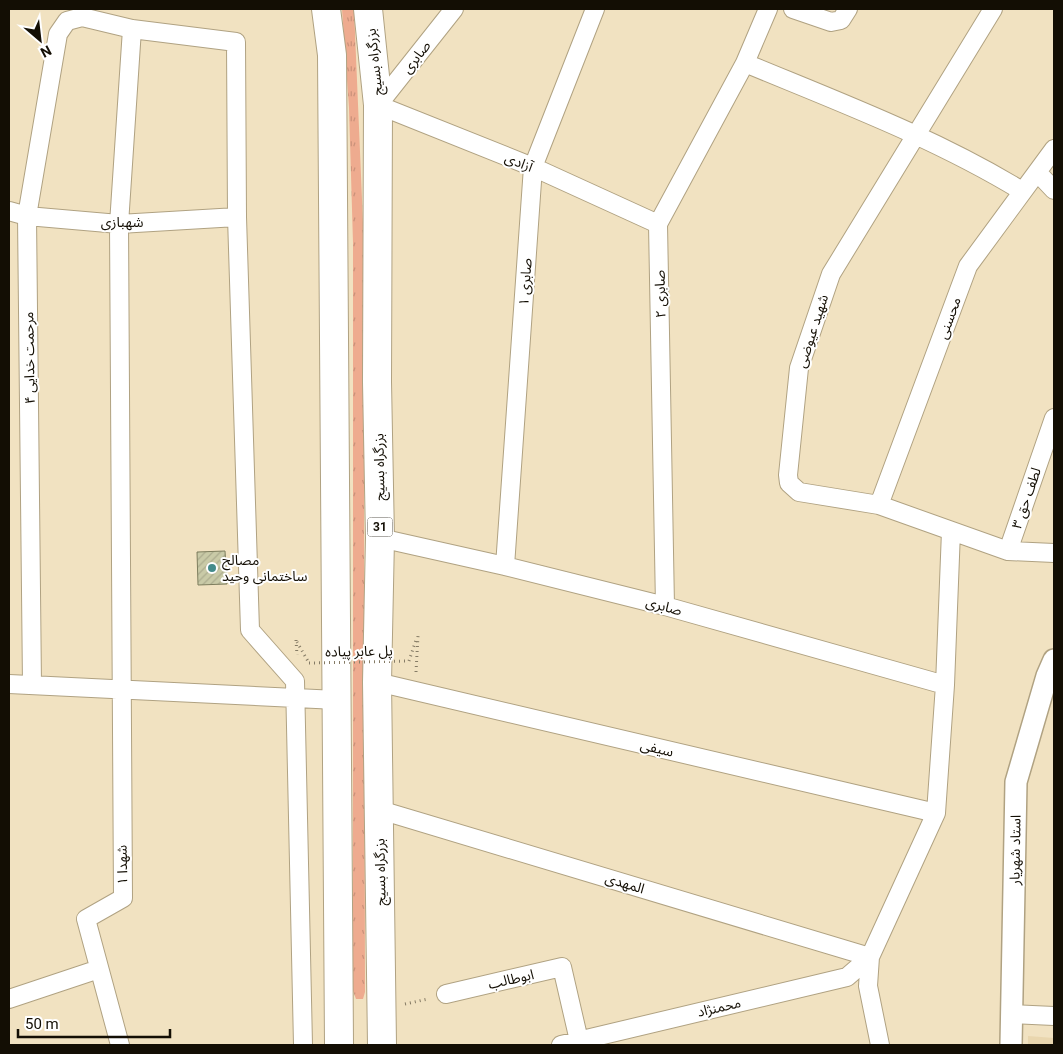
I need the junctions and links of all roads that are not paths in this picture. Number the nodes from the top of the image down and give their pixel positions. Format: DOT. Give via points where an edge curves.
graph roads {
  1 [pos="326,9"];
  2 [pos="368,9"];
  3 [pos="454,9"];
  4 [pos="595,9"];
  5 [pos="768,9"];
  6 [pos="793,9"];
  7 [pos="848,9"];
  8 [pos="994,9"];
  9 [pos="132,29"];
  10 [pos="745,63"];
  11 [pos="378,104"];
  12 [pos="916,135"];
  13 [pos="1054,149"];
  14 [pos="533,167"];
  15 [pos="1037,172"];
  16 [pos="1054,190"];
  17 [pos="1022,191"];
  18 [pos="9,211"];
  19 [pos="27,216"];
  20 [pos="237,217"];
  21 [pos="119,224"];
  22 [pos="658,224"];
  23 [pos="1054,418"];
  24 [pos="879,506"];
  25 [pos="950,531"];
  26 [pos="380,538"];
  27 [pos="1008,551"];
  28 [pos="1054,553"];
  29 [pos="505,566"];
  30 [pos="665,606"];
  31 [pos="1052,671"];
  32 [pos="377,682"];
  33 [pos="9,684"];
  34 [pos="32,685"];
  35 [pos="945,685"];
  36 [pos="120,688"];
  37 [pos="296,697"];
  38 [pos="337,700"];
  39 [pos="380,810"];
  40 [pos="936,813"];
  41 [pos="870,958"];
  42 [pos="99,970"];
  43 [pos="446,994"];
  44 [pos="9,999"];
  45 [pos="1012,1014"];
  46 [pos="1054,1016"];
  47 [pos="382,1030"];
  48 [pos="339,1039"];
  49 [pos="580,1043"];
  50 [pos="120,1045"];
  51 [pos="303,1045"];
  52 [pos="561,1045"];
  53 [pos="880,1045"];
  54 [pos="1011,1045"];
  1 -- 38 [label="highway" via="332,55"];
  2 -- 11 [label="highway, بزرگراه بسیج / 31"];
  3 -- 11 [label="street, صابری"];
  4 -- 14 [label="street, صابری ۱"];
  5 -- 10 [label="street, صابری ۲"];
  6 -- 7 [label="street" via="831,22 841,20"];
  8 -- 12 [label="street, شهید عیوضی"];
  9 -- 19 [label="street, مرحمت خدایی ۴" via="82,17 67,21 58,34"];
  9 -- 20 [label="street" via="236,42"];
  9 -- 21 [label="street"];
  10 -- 12 [label="street"];
  10 -- 22 [label="street, صابری ۲"];
  11 -- 14 [label="street, آزادی"];
  11 -- 26 [label="highway, بزرگراه بسیج / 31"];
  12 -- 17 [label="street"];
  12 -- 24 [label="street, شهید عیوضی" via="830,274 799,368 788,475 789,483 799,492"];
  13 -- 15 [label="street, محسنی"];
  14 -- 22 [label="street, آزادی"];
  14 -- 29 [label="street, صابری ۱"];
  15 -- 16 [label="street"];
  15 -- 17 [label="street, محسنی"];
  17 -- 24 [label="street, محسنی" via="968,266"];
  18 -- 19 [label="street, شهبازی"];
  19 -- 21 [label="street, شهبازی"];
  19 -- 34 [label="street, مرحمت خدایی ۴"];
  20 -- 21 [label="street, شهبازی"];
  20 -- 37 [label="street" via="250,630 295,680"];
  21 -- 36 [label="street"];
  22 -- 30 [label="street, صابری ۲"];
  23 -- 27 [label="street, لطف حق ۳"];
  24 -- 25 [label="street, شهید عیوضی"];
  25 -- 27 [label="street, شهید عیوضی"];
  25 -- 35 [label="street"];
  26 -- 29 [label="street, صابری"];
  26 -- 32 [label="highway, بزرگراه بسیج / 31"];
  27 -- 28 [label="street, شهید عیوضی"];
  29 -- 30 [label="street, صابری"];
  30 -- 35 [label="street, صابری"];
  31 -- 45 [label="street, استاد شهریار" via="1016,782"];
  32 -- 39 [label="highway, بزرگراه بسیج / 31"];
  32 -- 40 [label="street, سیفی"];
  33 -- 34 [label="street"];
  34 -- 36 [label="street"];
  35 -- 40 [label="street"];
  36 -- 37 [label="street"];
  36 -- 42 [label="street, شهدا ۱" via="123,898 86,919"];
  37 -- 38 [label="street"];
  37 -- 51 [label="street"];
  38 -- 48 [label="highway"];
  39 -- 41 [label="street, المهدی"];
  39 -- 47 [label="highway, بزرگراه بسیج / 31"];
  40 -- 41 [label="street"];
  41 -- 49 [label="street, محمنژاد" via="847,977"];
  41 -- 53 [label="street" via="868,986"];
  42 -- 44 [label="street"];
  42 -- 50 [label="street, شهدا ۱"];
  43 -- 49 [label="street, ابوطالب" via="562,967"];
  45 -- 46 [label="street"];
  45 -- 54 [label="street, استاد شهریار"];
  47 -- 48 [label="highway"];
  49 -- 52 [label="street, محمنژاد"];
}
